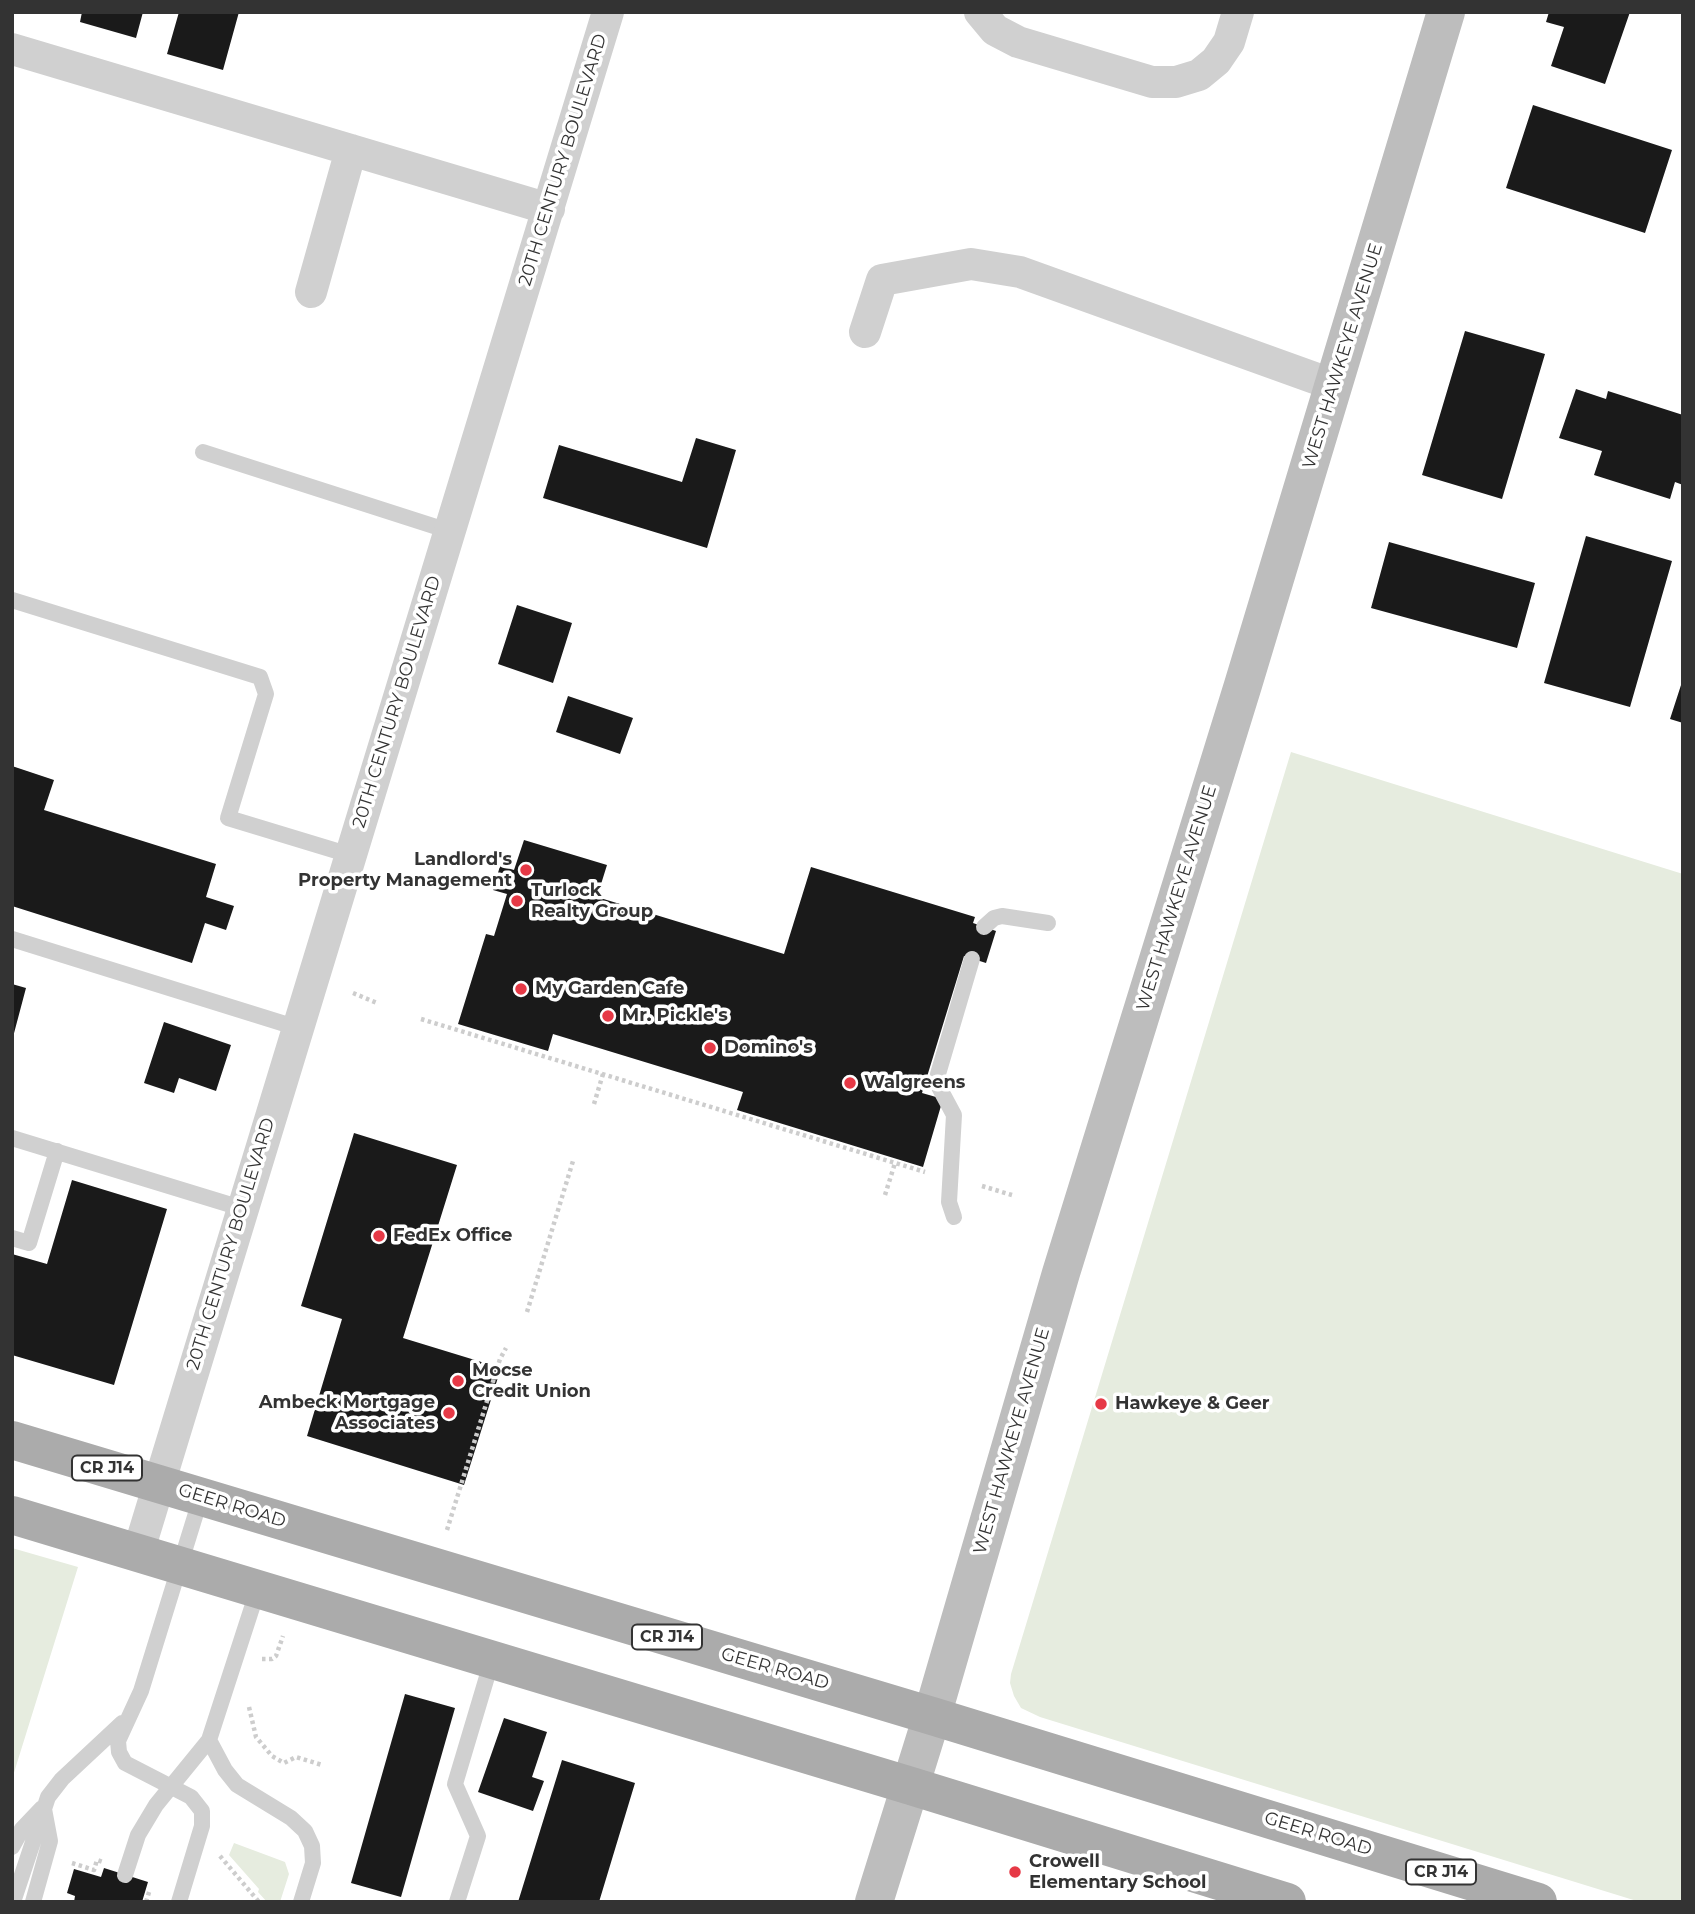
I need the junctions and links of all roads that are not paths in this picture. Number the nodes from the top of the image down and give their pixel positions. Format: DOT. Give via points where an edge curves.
graph roads {
  1 [pos="608,12"];
  2 [pos="980,12"];
  3 [pos="1238,12"];
  4 [pos="1446,12"];
  5 [pos="12,49"];
  6 [pos="351,150"];
  7 [pos="549,209"];
  8 [pos="311,292"];
  9 [pos="865,332"];
  10 [pos="1334,385"];
  11 [pos="203,452"];
  12 [pos="449,531"];
  13 [pos="12,600"];
  14 [pos="350,855"];
  15 [pos="1048,923"];
  16 [pos="984,927"];
  17 [pos="12,939"];
  18 [pos="972,959"];
  19 [pos="298,1028"];
  20 [pos="12,1138"];
  21 [pos="57,1151"];
  22 [pos="241,1208"];
  23 [pos="954,1217"];
  24 [pos="12,1238"];
  25 [pos="12,1440"];
  26 [pos="158,1483"];
  27 [pos="201,1497"];
  28 [pos="12,1515"];
  29 [pos="138,1553"];
  30 [pos="180,1565"];
  31 [pos="258,1589"];
  32 [pos="492,1660"];
  33 [pos="932,1716"];
  34 [pos="126,1719"];
  35 [pos="208,1740"];
  36 [pos="911,1786"];
  37 [pos="172,1787"];
  38 [pos="43,1806"];
  39 [pos="12,1847"];
  40 [pos="125,1875"];
  41 [pos="13,1902"];
  42 [pos="33,1902"];
  43 [pos="179,1902"];
  44 [pos="301,1902"];
  45 [pos="457,1902"];
  46 [pos="874,1902"];
  47 [pos="1287,1902"];
  48 [pos="1538,1902"];
  1 -- 7 [label="street, 20TH CENTURY BOULEVARD"];
  2 -- 3 [label="street" via="995,30 1018,42 1152,82 1176,82 1199,75 1216,61 1228,42"];
  4 -- 10 [label="street, WEST HAWKEYE AVENUE"];
  5 -- 6 [label="street"];
  6 -- 7 [label="street"];
  6 -- 8 [label="street"];
  7 -- 12 [label="street, 20TH CENTURY BOULEVARD"];
  9 -- 10 [label="street" via="882,280 971,264 1020,272"];
  10 -- 33 [label="street, WEST HAWKEYE AVENUE" via="1061,1273"];
  11 -- 12 [label="lane"];
  12 -- 14 [label="street, 20TH CENTURY BOULEVARD"];
  13 -- 14 [label="lane" via="260,677 266,694 228,818"];
  14 -- 19 [label="street, 20TH CENTURY BOULEVARD"];
  15 -- 16 [label="lane" via="1002,916"];
  17 -- 19 [label="lane"];
  18 -- 23 [label="lane" via="938,1074 939,1087 954,1115 949,1202"];
  19 -- 22 [label="street, 20TH CENTURY BOULEVARD"];
  20 -- 21 [label="lane"];
  21 -- 22 [label="lane"];
  21 -- 24 [label="lane" via="29,1243"];
  22 -- 26 [label="street, 20TH CENTURY BOULEVARD"];
  25 -- 26 [label="main road, GEER ROAD / CR J14"];
  26 -- 27 [label="main road, GEER ROAD / CR J14"];
  26 -- 29 [label="street, 20TH CENTURY BOULEVARD"];
  27 -- 30 [label="lane"];
  27 -- 33 [label="main road, GEER ROAD / CR J14"];
  28 -- 29 [label="main road"];
  29 -- 30 [label="main road"];
  30 -- 31 [label="main road"];
  30 -- 34 [label="lane" via="141,1691"];
  31 -- 32 [label="main road"];
  31 -- 35 [label="lane"];
  32 -- 36 [label="main road"];
  32 -- 45 [label="lane" via="455,1784 478,1836"];
  33 -- 36 [label="street, WEST HAWKEYE AVENUE"];
  33 -- 48 [label="main road, GEER ROAD / CR J14"];
  34 -- 37 [label="lane" via="118,1741 121,1758"];
  34 -- 38 [label="lane" via="62,1779"];
  35 -- 37 [label="lane"];
  35 -- 44 [label="lane" via="237,1785 291,1818 309,1838 313,1863"];
  36 -- 46 [label="street, WEST HAWKEYE AVENUE"];
  36 -- 47 [label="main road"];
  37 -- 40 [label="lane" via="138,1835"];
  37 -- 43 [label="lane" via="196,1801 203,1816"];
  38 -- 39 [label="lane"];
  38 -- 41 [label="lane"];
  38 -- 42 [label="lane" via="50,1841"];
}
